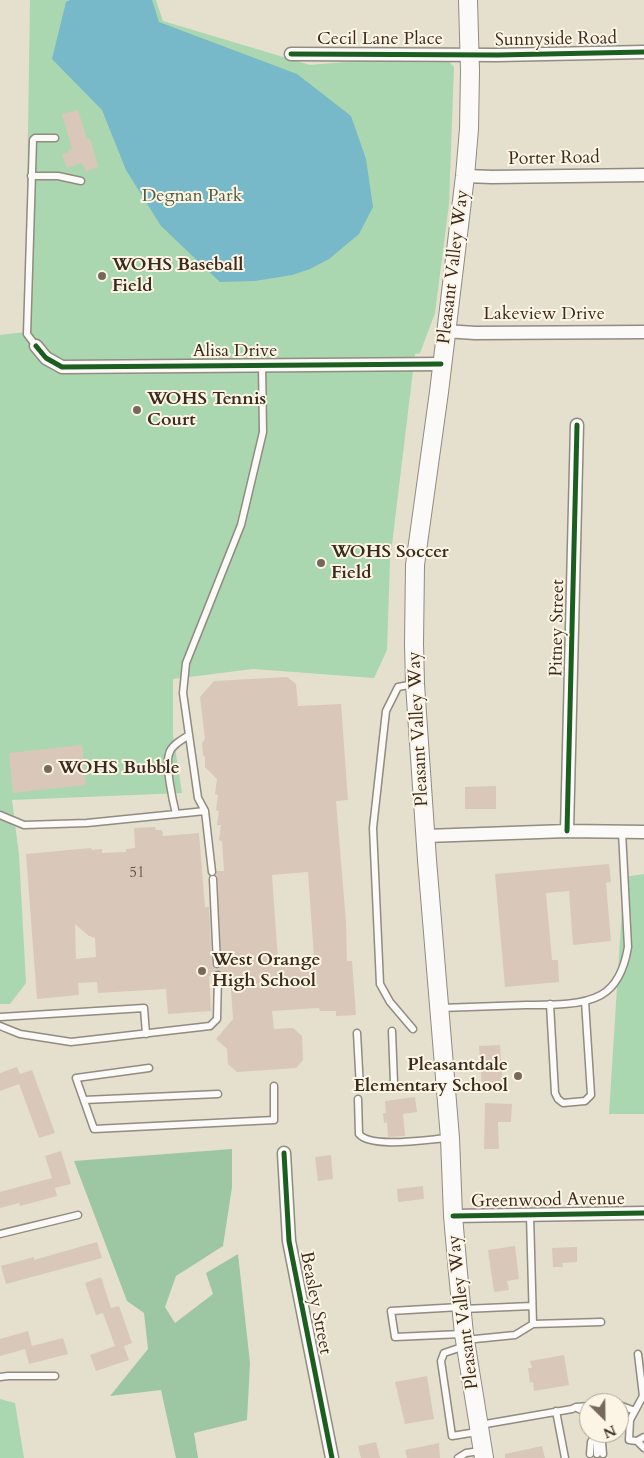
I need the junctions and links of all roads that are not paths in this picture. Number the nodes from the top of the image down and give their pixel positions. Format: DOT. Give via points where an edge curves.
graph roads {
  1 [pos="468,0"];
  2 [pos="644,52"];
  3 [pos="292,54"];
  4 [pos="469,54"];
  5 [pos="55,138"];
  6 [pos="644,175"];
  7 [pos="31,176"];
  8 [pos="465,176"];
  9 [pos="81,181"];
  10 [pos="445,331"];
  11 [pos="644,332"];
  12 [pos="36,346"];
  13 [pos="442,364"];
  14 [pos="262,365"];
  15 [pos="577,425"];
  16 [pos="415,684"];
  17 [pos="189,734"];
  18 [pos="205,811"];
  19 [pos="176,814"];
  20 [pos="0,815"];
  21 [pos="567,831"];
  22 [pos="622,832"];
  23 [pos="644,832"];
  24 [pos="426,836"];
  25 [pos="217,964"];
  26 [pos="218,975"];
  27 [pos="586,1001"];
  28 [pos="550,1004"];
  29 [pos="440,1008"];
  30 [pos="0,1017"];
  31 [pos="0,1026"];
  32 [pos="413,1029"];
  33 [pos="392,1030"];
  34 [pos="357,1033"];
  35 [pos="146,1034"];
  36 [pos="149,1068"];
  37 [pos="394,1084"];
  38 [pos="274,1086"];
  39 [pos="360,1088"];
  40 [pos="218,1094"];
  41 [pos="358,1099"];
  42 [pos="84,1100"];
  43 [pos="450,1138"];
  44 [pos="284,1153"];
  45 [pos="644,1214"];
  46 [pos="78,1215"];
  47 [pos="530,1215"];
  48 [pos="453,1216"];
  49 [pos="0,1234"];
  50 [pos="532,1306"];
  51 [pos="462,1308"];
  52 [pos="601,1322"];
  53 [pos="533,1324"];
  54 [pos="465,1340"];
  55 [pos="638,1354"];
  56 [pos="55,1376"];
  57 [pos="0,1377"];
  58 [pos="576,1407"];
  59 [pos="579,1407"];
  60 [pos="579,1409"];
  61 [pos="629,1409"];
  62 [pos="556,1411"];
  63 [pos="635,1411"];
  64 [pos="479,1429"];
  65 [pos="644,1437"];
  66 [pos="637,1441"];
  67 [pos="597,1443"];
  68 [pos="644,1448"];
  69 [pos="483,1454"];
  70 [pos="597,1454"];
  71 [pos="332,1458"];
  72 [pos="458,1458"];
  73 [pos="565,1458"];
  1 -- 4 [label="main road, Pleasant Valley Way"];
  2 -- 4 [label="street, Sunnyside Road"];
  3 -- 4 [label="street, Cecil Lane Place"];
  4 -- 8 [label="main road, Pleasant Valley Way"];
  5 -- 7 [label="lane" via="32,140"];
  6 -- 8 [label="street, Porter Road"];
  7 -- 9 [label="lane" via="58,176"];
  7 -- 12 [label="lane" via="27,334"];
  8 -- 10 [label="main road, Pleasant Valley Way"];
  10 -- 11 [label="street, Lakeview Drive"];
  10 -- 13 [label="main road, Pleasant Valley Way"];
  12 -- 14 [label="street, Alisa Drive" via="46,358 62,367"];
  13 -- 14 [label="street, Alisa Drive"];
  13 -- 16 [label="main road, Pleasant Valley Way" via="415,565"];
  14 -- 17 [label="lane" via="263,432 241,525 186,663 183,693"];
  15 -- 21 [label="street, Pitney Street"];
  16 -- 24 [label="main road, Pleasant Valley Way"];
  16 -- 32 [label="lane" via="398,687 386,711 373,828 380,984 390,1002"];
  17 -- 18 [label="lane" via="198,798"];
  17 -- 19 [label="lane" via="168,755"];
  18 -- 19 [label="lane"];
  18 -- 25 [label="lane" via="213,875"];
  19 -- 20 [label="lane" via="87,823 24,825"];
  21 -- 22 [label="street"];
  21 -- 24 [label="street"];
  22 -- 23 [label="street"];
  22 -- 27 [label="lane" via="628,947 625,963 611,988"];
  24 -- 29 [label="main road, Pleasant Valley Way"];
  26 -- 35 [label="lane" via="217,1018 210,1026"];
  27 -- 28 [label="lane"];
  27 -- 28 [label="lane" via="592,1090 585,1101 578,1102 563,1103 555,1093"];
  28 -- 29 [label="lane"];
  29 -- 43 [label="main road, Pleasant Valley Way"];
  30 -- 35 [label="lane" via="144,1008"];
  31 -- 35 [label="lane" via="20,1034 71,1042"];
  33 -- 37 [label="lane"];
  34 -- 39 [label="lane"];
  36 -- 42 [label="lane" via="76,1078"];
  38 -- 42 [label="lane" via="274,1120 94,1129"];
  40 -- 42 [label="lane"];
  41 -- 43 [label="lane" via="359,1134 365,1139 387,1143"];
  43 -- 48 [label="main road, Pleasant Valley Way"];
  44 -- 71 [label="street, Beasley Street" via="289,1241"];
  45 -- 47 [label="street, Greenwood Avenue"];
  46 -- 49 [label="lane"];
  47 -- 48 [label="street, Greenwood Avenue"];
  47 -- 50 [label="lane"];
  48 -- 51 [label="main road, Pleasant Valley Way"];
  50 -- 51 [label="lane"];
  50 -- 53 [label="lane"];
  51 -- 54 [label="main road, Pleasant Valley Way"];
  51 -- 54 [label="lane" via="391,1312 395,1337"];
  52 -- 53 [label="lane"];
  53 -- 54 [label="lane" via="515,1334"];
  54 -- 64 [label="main road, Pleasant Valley Way"];
  54 -- 64 [label="lane" via="444,1353 441,1361 452,1436"];
  55 -- 63 [label="lane" via="643,1396"];
  56 -- 57 [label="lane"];
  58 -- 59 [label="lane"];
  58 -- 60 [label="lane"];
  58 -- 62 [label="lane"];
  61 -- 63 [label="lane"];
  62 -- 64 [label="lane"];
  62 -- 73 [label="lane"];
  63 -- 66 [label="lane" via="630,1420 629,1440"];
  64 -- 69 [label="main road, Pleasant Valley Way"];
  65 -- 66 [label="lane"];
  66 -- 68 [label="lane"];
  67 -- 70 [label="lane"];
  69 -- 72 [label="lane" via="466,1453"];
}
